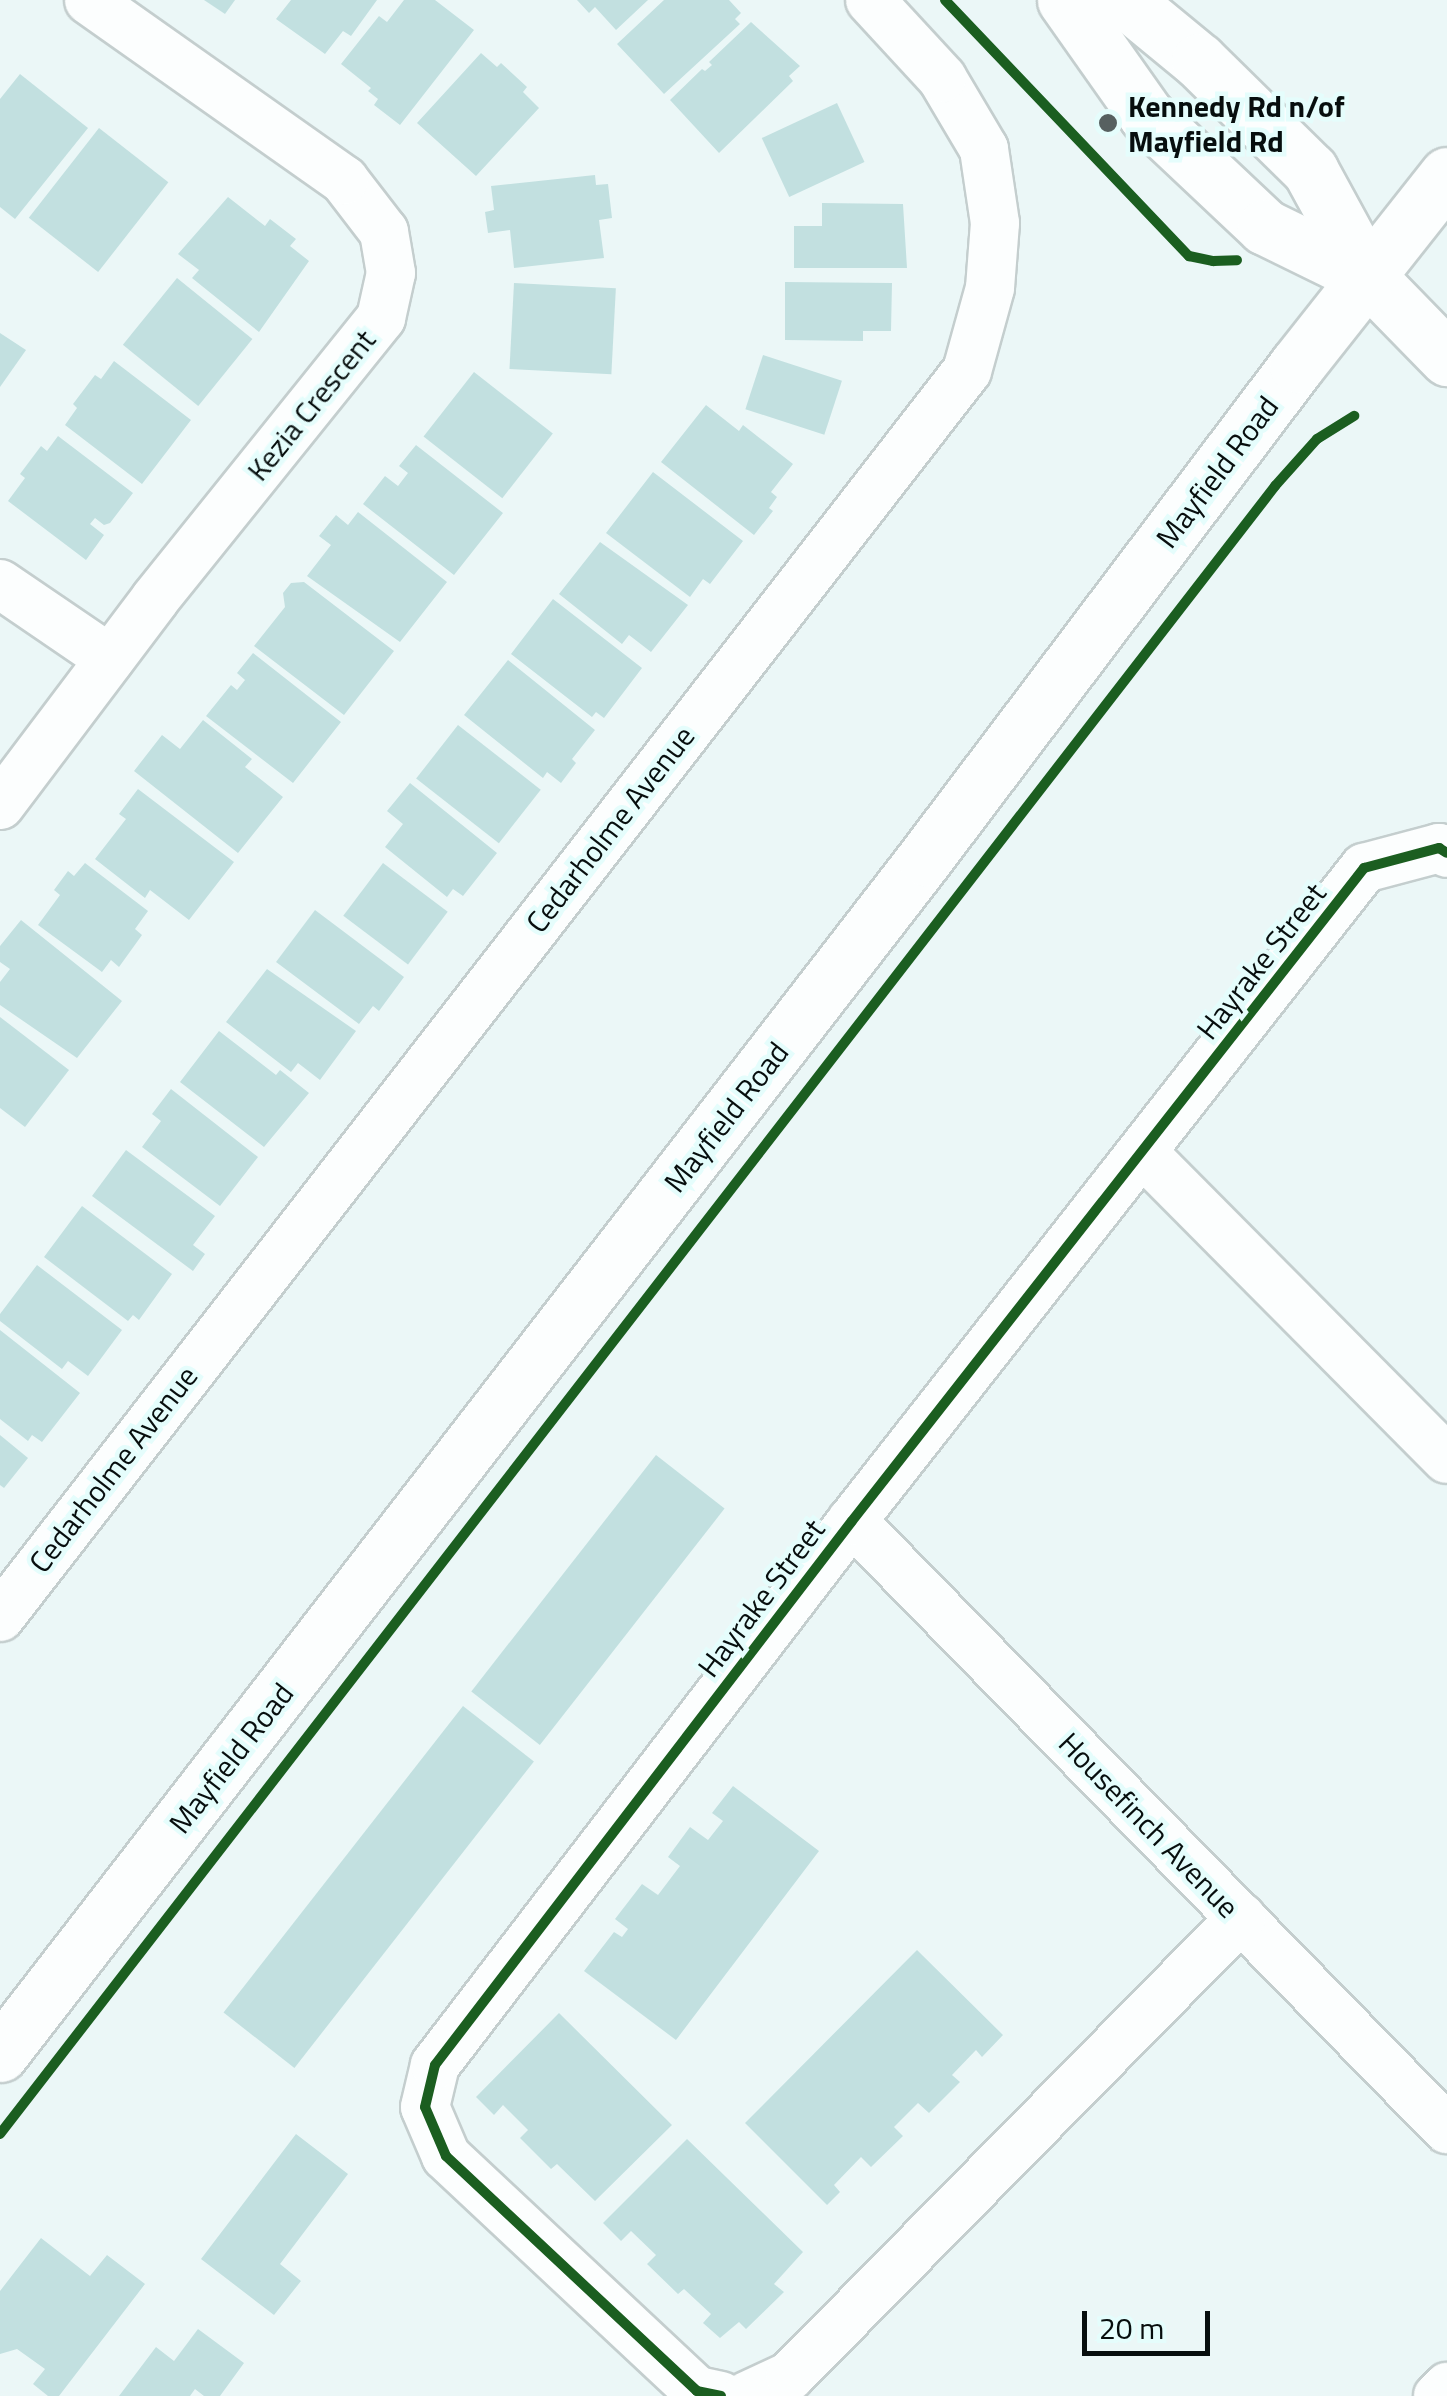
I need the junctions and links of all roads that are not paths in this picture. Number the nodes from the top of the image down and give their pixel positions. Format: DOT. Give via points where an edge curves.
graph roads {
  1 [pos="89,0"];
  2 [pos="870,0"];
  3 [pos="1066,0"];
  4 [pos="1125,0"];
  5 [pos="1447,175"];
  6 [pos="1369,278"];
  7 [pos="1447,358"];
  8 [pos="0,584"];
  9 [pos="110,659"];
  10 [pos="0,806"];
  11 [pos="1447,853"];
  12 [pos="1143,1153"];
  13 [pos="1447,1458"];
  14 [pos="852,1521"];
  15 [pos="0,1617"];
  16 [pos="1241,1918"];
  17 [pos="0,2054"];
  18 [pos="1447,2129"];
  19 [pos="1447,2388"];
  20 [pos="721,2396"];
  21 [pos="748,2396"];
  22 [pos="1438,2396"];
  1 -- 9 [label="street, Kezia Crescent" via="344,180 384,232 392,273 381,318"];
  2 -- 15 [label="street, Cedarholme Avenue" via="942,78 984,149 995,223 992,272 967,371"];
  3 -- 6 [label="main road" via="1146,115 1266,227"];
  4 -- 6 [label="main road" via="1200,61 1310,170"];
  5 -- 6 [label="main road, Mayfield Road"];
  6 -- 7 [label="main road"];
  6 -- 17 [label="main road, Mayfield Road"];
  8 -- 9 [label="street"];
  9 -- 10 [label="street"];
  11 -- 12 [label="street, Hayrake Street" via="1439,848 1364,868"];
  12 -- 13 [label="street"];
  12 -- 14 [label="street, Hayrake Street"];
  14 -- 16 [label="street, Housefinch Avenue"];
  14 -- 20 [label="street, Hayrake Street" via="435,2064 425,2106 446,2156 698,2391"];
  16 -- 18 [label="street, Housefinch Avenue"];
  16 -- 21 [label="street" via="790,2376"];
  19 -- 22 [label="street"];
}
